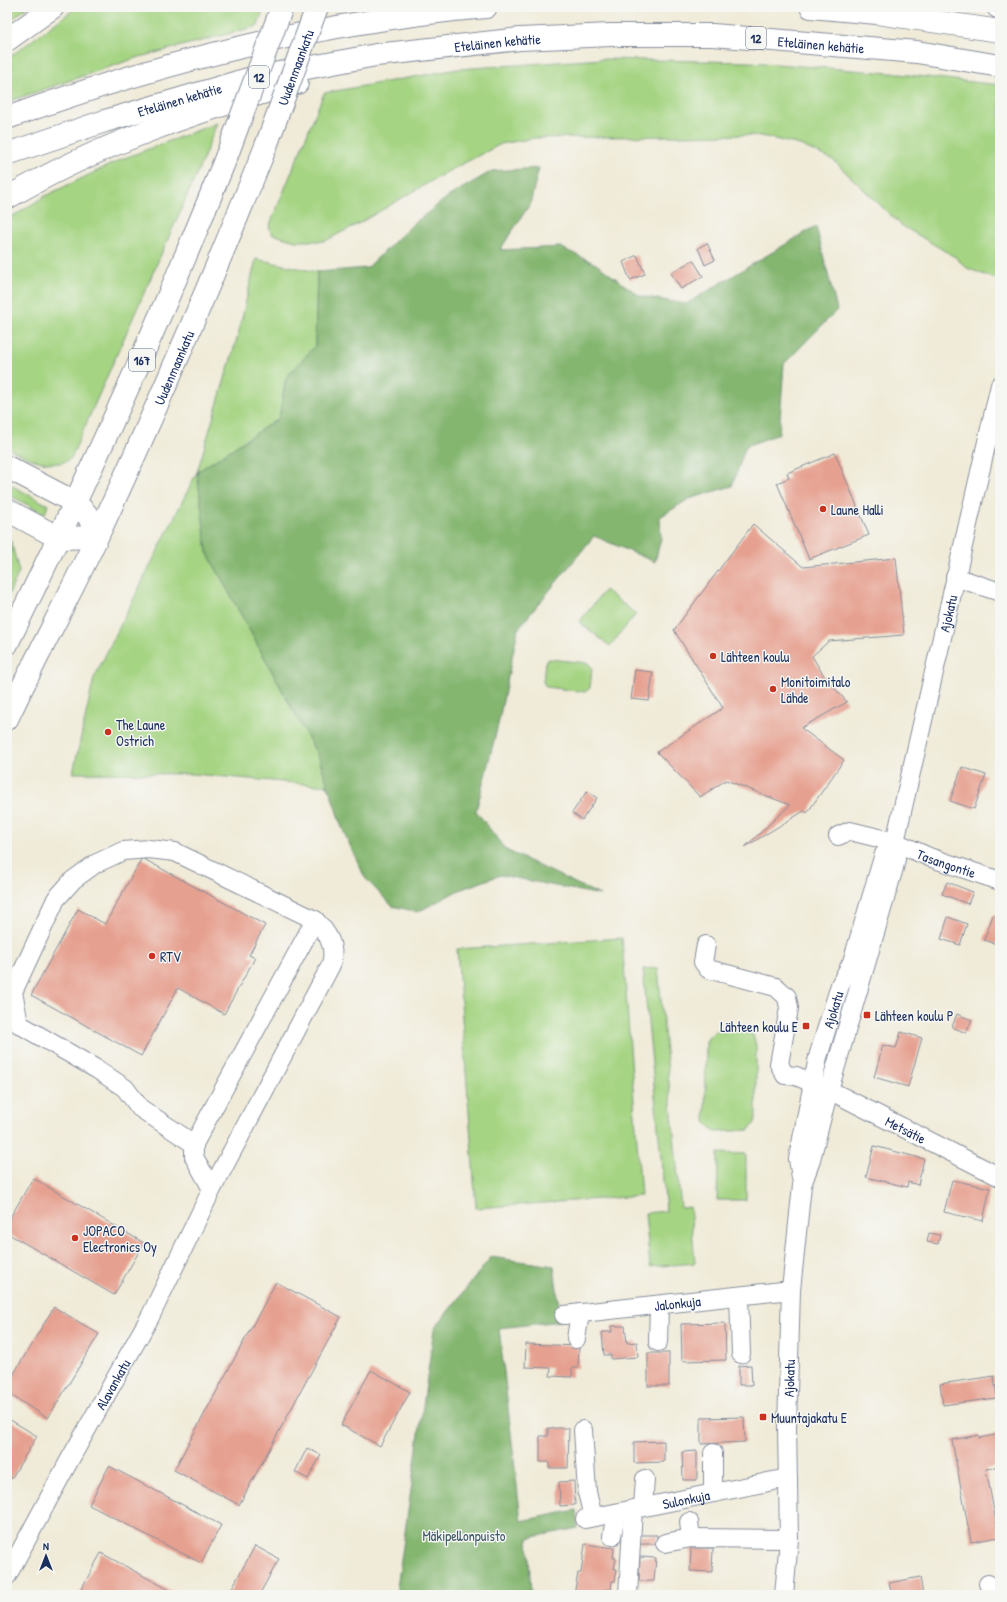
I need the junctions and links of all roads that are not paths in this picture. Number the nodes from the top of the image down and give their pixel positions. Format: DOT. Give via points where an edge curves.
graph roads {
  1 [pos="53,7"];
  2 [pos="282,7"];
  3 [pos="317,7"];
  4 [pos="486,7"];
  5 [pos="811,7"];
  6 [pos="1000,31"];
  7 [pos="520,38"];
  8 [pos="7,40"];
  9 [pos="1000,66"];
  10 [pos="7,118"];
  11 [pos="7,154"];
  12 [pos="7,198"];
  13 [pos="1000,385"];
  14 [pos="7,467"];
  15 [pos="76,503"];
  16 [pos="7,510"];
  17 [pos="97,537"];
  18 [pos="59,538"];
  19 [pos="955,577"];
  20 [pos="1000,592"];
  21 [pos="7,644"];
  22 [pos="7,719"];
  23 [pos="838,836"];
  24 [pos="895,842"];
  25 [pos="1000,881"];
  26 [pos="315,920"];
  27 [pos="706,945"];
  28 [pos="813,1082"];
  29 [pos="829,1090"];
  30 [pos="194,1144"];
  31 [pos="1000,1177"];
  32 [pos="802,1185"];
  33 [pos="212,1189"];
  34 [pos="791,1290"];
  35 [pos="739,1297"];
  36 [pos="659,1305"];
  37 [pos="576,1339"];
  38 [pos="658,1342"];
  39 [pos="741,1354"];
  40 [pos="583,1430"];
  41 [pos="713,1453"];
  42 [pos="788,1478"];
  43 [pos="645,1479"];
  44 [pos="713,1493"];
  45 [pos="631,1510"];
  46 [pos="612,1536"];
  47 [pos="789,1539"];
  48 [pos="665,1543"];
  49 [pos="7,1576"];
  50 [pos="628,1595"];
  51 [pos="784,1595"];
  1 -- 8 [label="main road"];
  2 -- 15 [label="main road, 167, bridge" via="227,155 139,368"];
  3 -- 17 [label="main road, Uudenmaankatu, bridge" via="266,146 200,308 161,400"];
  4 -- 10 [label="main road, 12" via="360,23 250,44 137,75"];
  5 -- 6 [label="main road" via="885,14"];
  7 -- 9 [label="main road, Eteläinen kehätie / 12" via="713,35 917,52"];
  7 -- 11 [label="main road, Eteläinen kehätie / 12" via="376,55 248,79 105,121"];
  7 -- 12 [label="main road" via="332,74 236,100 161,125 45,176"];
  13 -- 19 [label="street, Ajokatu"];
  14 -- 15 [label="main road"];
  15 -- 17 [label="main road" via="89,517"];
  15 -- 18 [label="main road, 167"];
  16 -- 18 [label="main road"];
  17 -- 18 [label="main road"];
  17 -- 22 [label="main road, Uudenmaankatu"];
  18 -- 21 [label="main road, 167"];
  19 -- 20 [label="street"];
  19 -- 24 [label="street, Ajokatu"];
  23 -- 24 [label="street, Tasangontie" via="850,831"];
  24 -- 25 [label="street, Tasangontie"];
  24 -- 28 [label="street, Ajokatu" via="884,854 852,962 840,985 826,1029"];
  24 -- 29 [label="street, Ajokatu" via="894,868"];
  26 -- 30 [label="street"];
  26 -- 30 [label="street" via="175,852 149,849 123,851 95,864 73,880 56,899 13,992 19,1024 125,1088 140,1108"];
  26 -- 33 [label="street, Alavankatu" via="327,932 331,943 334,956 331,965"];
  27 -- 28 [label="street, Metsätie" via="703,962 708,969 776,987 787,998 789,1008 779,1064 785,1075"];
  28 -- 29 [label="street, Metsätie"];
  28 -- 32 [label="street, Ajokatu" via="798,1159"];
  29 -- 31 [label="street, Metsätie"];
  29 -- 32 [label="street, Ajokatu"];
  30 -- 33 [label="street" via="194,1157"];
  32 -- 34 [label="street, Ajokatu"];
  33 -- 49 [label="street, Alavankatu" via="150,1317"];
  34 -- 35 [label="street, Jalonkuja"];
  34 -- 42 [label="street, Ajokatu"];
  35 -- 36 [label="street, Jalonkuja"];
  35 -- 39 [label="street"];
  36 -- 37 [label="street, Jalonkuja" via="572,1314"];
  36 -- 38 [label="street"];
  40 -- 45 [label="street, Sulonkuja" via="589,1518"];
  41 -- 44 [label="street"];
  42 -- 44 [label="street, Sulonkuja"];
  42 -- 47 [label="street, Ajokatu"];
  43 -- 45 [label="street"];
  44 -- 45 [label="street, Sulonkuja"];
  45 -- 46 [label="street"];
  45 -- 50 [label="street"];
  47 -- 48 [label="street" via="690,1530"];
  47 -- 51 [label="street, Ajokatu"];
}
